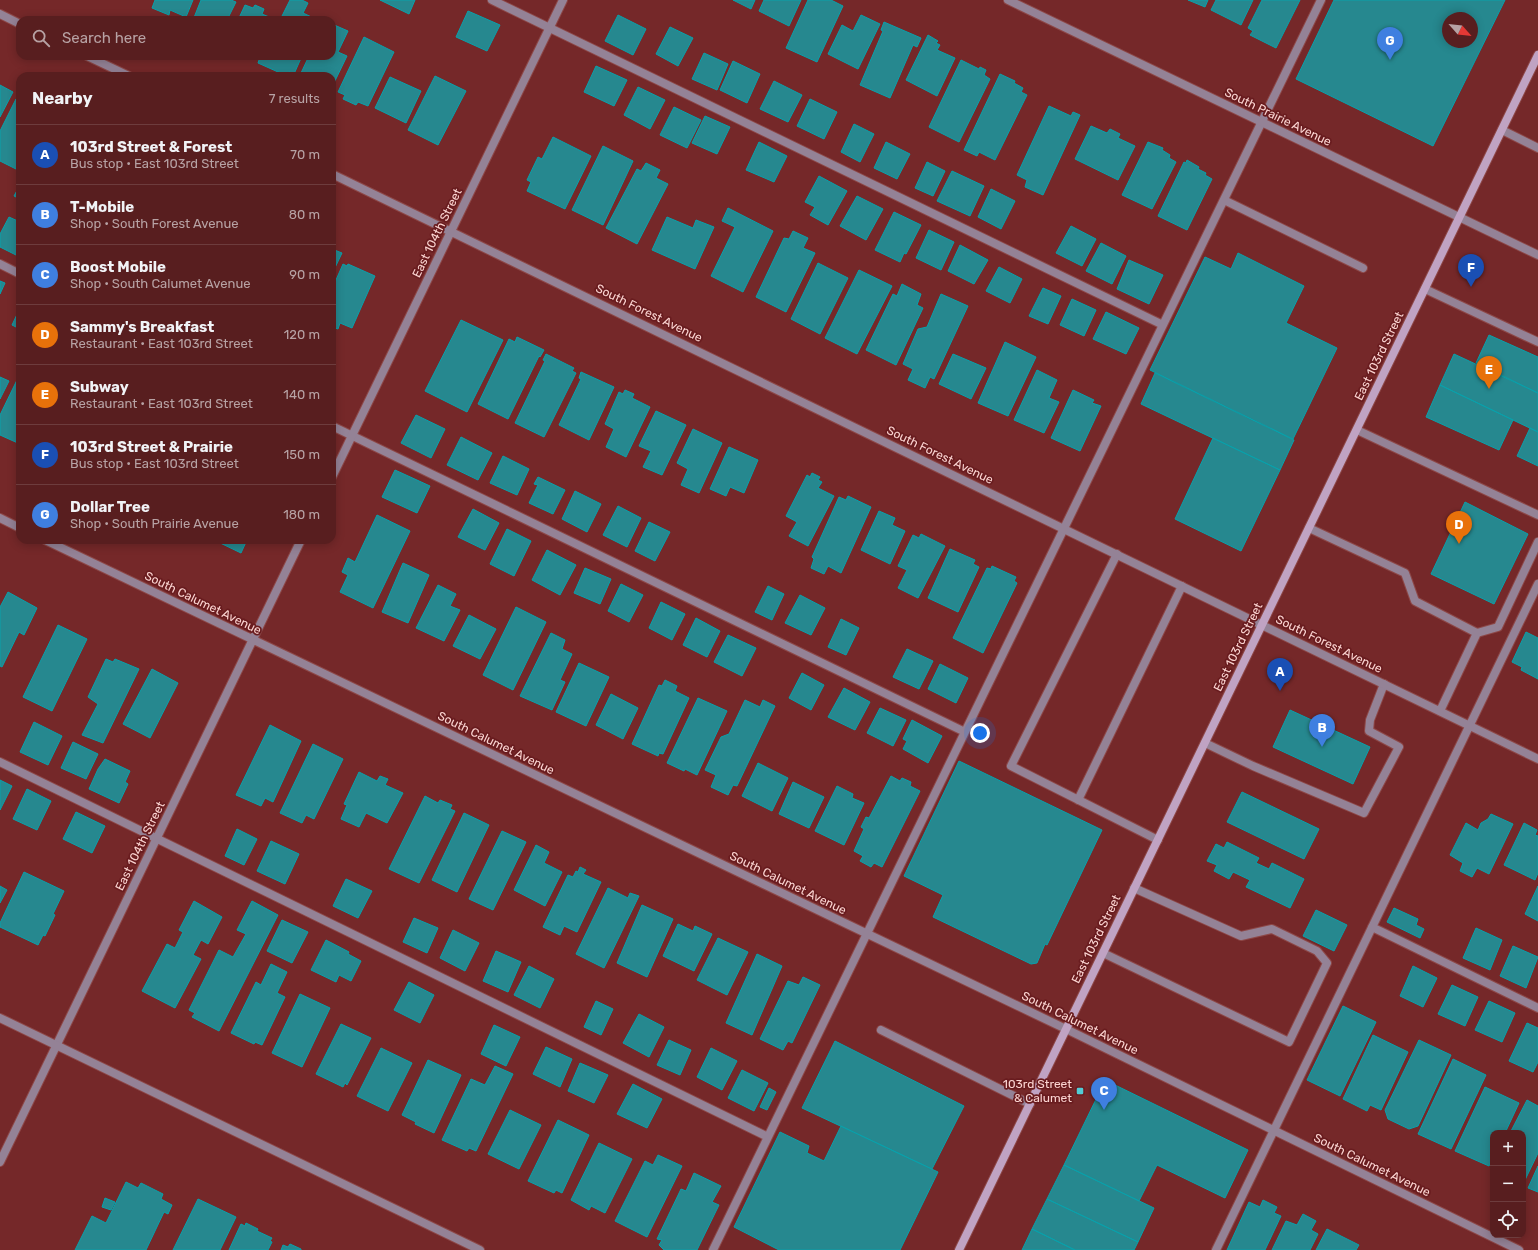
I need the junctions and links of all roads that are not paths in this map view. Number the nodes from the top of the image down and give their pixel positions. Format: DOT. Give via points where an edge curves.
graph roads {
  1 [pos="492,0"];
  2 [pos="563,0"];
  3 [pos="1008,0"];
  4 [pos="1321,0"];
  5 [pos="0,14"];
  6 [pos="16,22"];
  7 [pos="550,28"];
  8 [pos="1538,55"];
  9 [pos="95,60"];
  10 [pos="121,72"];
  11 [pos="1262,123"];
  12 [pos="1502,130"];
  13 [pos="1538,148"];
  14 [pos="336,176"];
  15 [pos="1224,200"];
  16 [pos="1460,216"];
  17 [pos="452,231"];
  18 [pos="1538,255"];
  19 [pos="0,264"];
  20 [pos="1363,268"];
  21 [pos="16,272"];
  22 [pos="1424,289"];
  23 [pos="1163,326"];
  24 [pos="1538,342"];
  25 [pos="336,428"];
  26 [pos="1357,430"];
  27 [pos="352,436"];
  28 [pos="336,469"];
  29 [pos="1538,515"];
  30 [pos="0,518"];
  31 [pos="16,526"];
  32 [pos="1309,528"];
  33 [pos="1064,529"];
  34 [pos="1538,542"];
  35 [pos="53,544"];
  36 [pos="299,544"];
  37 [pos="1117,554"];
  38 [pos="1538,584"];
  39 [pos="1182,586"];
  40 [pos="1262,625"];
  41 [pos="1477,633"];
  42 [pos="253,641"];
  43 [pos="1384,684"];
  44 [pos="1440,711"];
  45 [pos="1469,725"];
  46 [pos="965,732"];
  47 [pos="1205,743"];
  48 [pos="1538,759"];
  49 [pos="0,762"];
  50 [pos="1078,800"];
  51 [pos="157,838"];
  52 [pos="1158,840"];
  53 [pos="1134,888"];
  54 [pos="1372,927"];
  55 [pos="867,934"];
  56 [pos="1103,953"];
  57 [pos="1538,1008"];
  58 [pos="0,1018"];
  59 [pos="1066,1029"];
  60 [pos="881,1030"];
  61 [pos="56,1045"];
  62 [pos="1030,1104"];
  63 [pos="1274,1130"];
  64 [pos="768,1137"];
  65 [pos="0,1162"];
  66 [pos="480,1250"];
  67 [pos="713,1250"];
  68 [pos="959,1250"];
  69 [pos="1216,1250"];
  70 [pos="1519,1250"];
  1 -- 7 [label="street"];
  2 -- 7 [label="street, East 104th Street"];
  3 -- 11 [label="street, South Prairie Avenue"];
  4 -- 11 [label="street"];
  5 -- 6 [label="street"];
  7 -- 17 [label="street, East 104th Street"];
  7 -- 23 [label="street"];
  8 -- 12 [label="main road, East 103rd Street"];
  9 -- 10 [label="street"];
  11 -- 15 [label="street"];
  11 -- 16 [label="street, South Prairie Avenue"];
  12 -- 13 [label="street"];
  12 -- 16 [label="main road, East 103rd Street"];
  14 -- 17 [label="street, South Forest Avenue"];
  15 -- 20 [label="street"];
  15 -- 23 [label="street"];
  16 -- 18 [label="street, South Prairie Avenue"];
  16 -- 22 [label="main road, East 103rd Street"];
  17 -- 27 [label="street, East 104th Street"];
  17 -- 33 [label="street, South Forest Avenue"];
  19 -- 21 [label="street"];
  22 -- 24 [label="street"];
  22 -- 26 [label="main road, East 103rd Street"];
  23 -- 33 [label="street"];
  25 -- 27 [label="street"];
  26 -- 29 [label="street"];
  26 -- 32 [label="main road, East 103rd Street"];
  27 -- 28 [label="street, East 104th Street"];
  27 -- 46 [label="street"];
  30 -- 31 [label="street"];
  32 -- 40 [label="main road, East 103rd Street"];
  32 -- 41 [label="street" via="1405,573 1416,601"];
  33 -- 37 [label="street, South Forest Avenue"];
  33 -- 46 [label="street"];
  34 -- 41 [label="street" via="1498,627"];
  35 -- 42 [label="street, South Calumet Avenue"];
  36 -- 42 [label="street, East 104th Street"];
  37 -- 39 [label="street, South Forest Avenue"];
  37 -- 50 [label="street" via="1011,766"];
  38 -- 45 [label="street"];
  39 -- 40 [label="street, South Forest Avenue"];
  39 -- 50 [label="street"];
  40 -- 43 [label="street, South Forest Avenue"];
  40 -- 47 [label="main road, East 103rd Street"];
  41 -- 44 [label="street"];
  42 -- 51 [label="street, East 104th Street"];
  42 -- 55 [label="street, South Calumet Avenue"];
  43 -- 44 [label="street, South Forest Avenue"];
  43 -- 47 [label="street" via="1370,720 1369,731 1399,747 1364,813"];
  44 -- 45 [label="street, South Forest Avenue"];
  45 -- 48 [label="street, South Forest Avenue"];
  45 -- 54 [label="street"];
  46 -- 55 [label="street"];
  47 -- 52 [label="main road, East 103rd Street"];
  49 -- 51 [label="street"];
  50 -- 52 [label="street"];
  51 -- 61 [label="street, East 104th Street"];
  51 -- 64 [label="street"];
  52 -- 53 [label="main road, East 103rd Street"];
  53 -- 56 [label="main road, East 103rd Street"];
  53 -- 56 [label="street" via="1241,936 1272,929 1317,951 1326,963 1288,1042"];
  54 -- 57 [label="street"];
  54 -- 63 [label="street"];
  55 -- 59 [label="street, South Calumet Avenue"];
  55 -- 64 [label="street"];
  56 -- 59 [label="main road, East 103rd Street"];
  58 -- 61 [label="street"];
  59 -- 62 [label="main road, East 103rd Street"];
  59 -- 63 [label="street, South Calumet Avenue"];
  60 -- 62 [label="street"];
  61 -- 65 [label="street, East 104th Street"];
  61 -- 66 [label="street"];
  62 -- 68 [label="main road, East 103rd Street"];
  63 -- 69 [label="street"];
  63 -- 70 [label="street, South Calumet Avenue"];
  64 -- 67 [label="street"];
}
